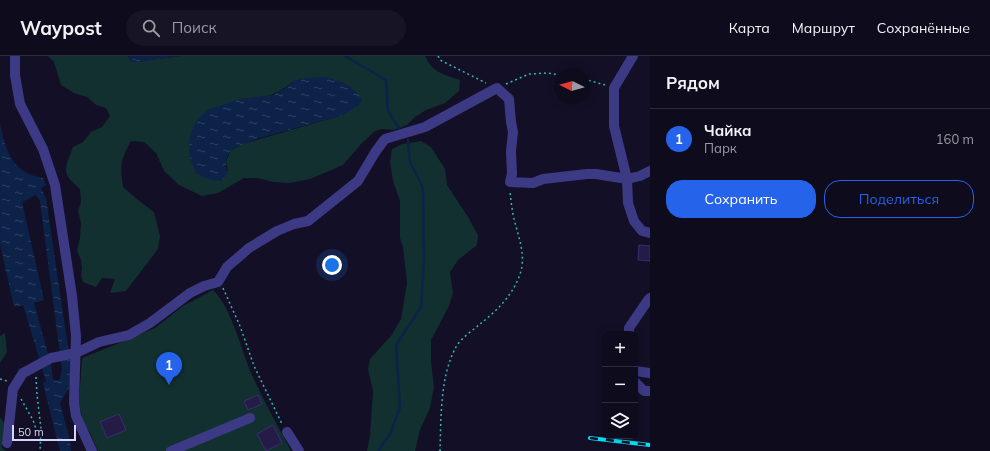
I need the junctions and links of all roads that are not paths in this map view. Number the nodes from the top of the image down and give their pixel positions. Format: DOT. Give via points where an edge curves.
graph roads {
  1 [pos="15,56"];
  2 [pos="633,56"];
  3 [pos="650,171"];
  4 [pos="627,179"];
  5 [pos="650,233"];
  6 [pos="650,298"];
  7 [pos="628,331"];
  8 [pos="76,353"];
  9 [pos="638,371"];
  10 [pos="650,373"];
  11 [pos="638,385"];
  12 [pos="650,391"];
  13 [pos="250,418"];
  14 [pos="287,432"];
  15 [pos="7,443"];
  16 [pos="92,451"];
  17 [pos="171,451"];
  18 [pos="299,451"];
  1 -- 8 [label="street" via="20,104 43,148 55,185 72,296"];
  2 -- 4 [label="street" via="614,88 614,126"];
  3 -- 4 [label="street"];
  4 -- 5 [label="street" via="628,203 634,221 642,230"];
  4 -- 8 [label="street" via="596,174 543,179 533,183 510,182 513,132 509,99 497,88 425,127 385,139 358,181 308,221 277,231 249,248 227,268 218,282 190,293 150,323 129,335 99,342"];
  6 -- 7 [label="street"];
  8 -- 15 [label="street" via="51,358 23,373 13,389"];
  8 -- 16 [label="street" via="76,416"];
  9 -- 10 [label="street"];
  11 -- 12 [label="street" via="644,391"];
  13 -- 17 [label="street"];
  14 -- 18 [label="street"];
}
